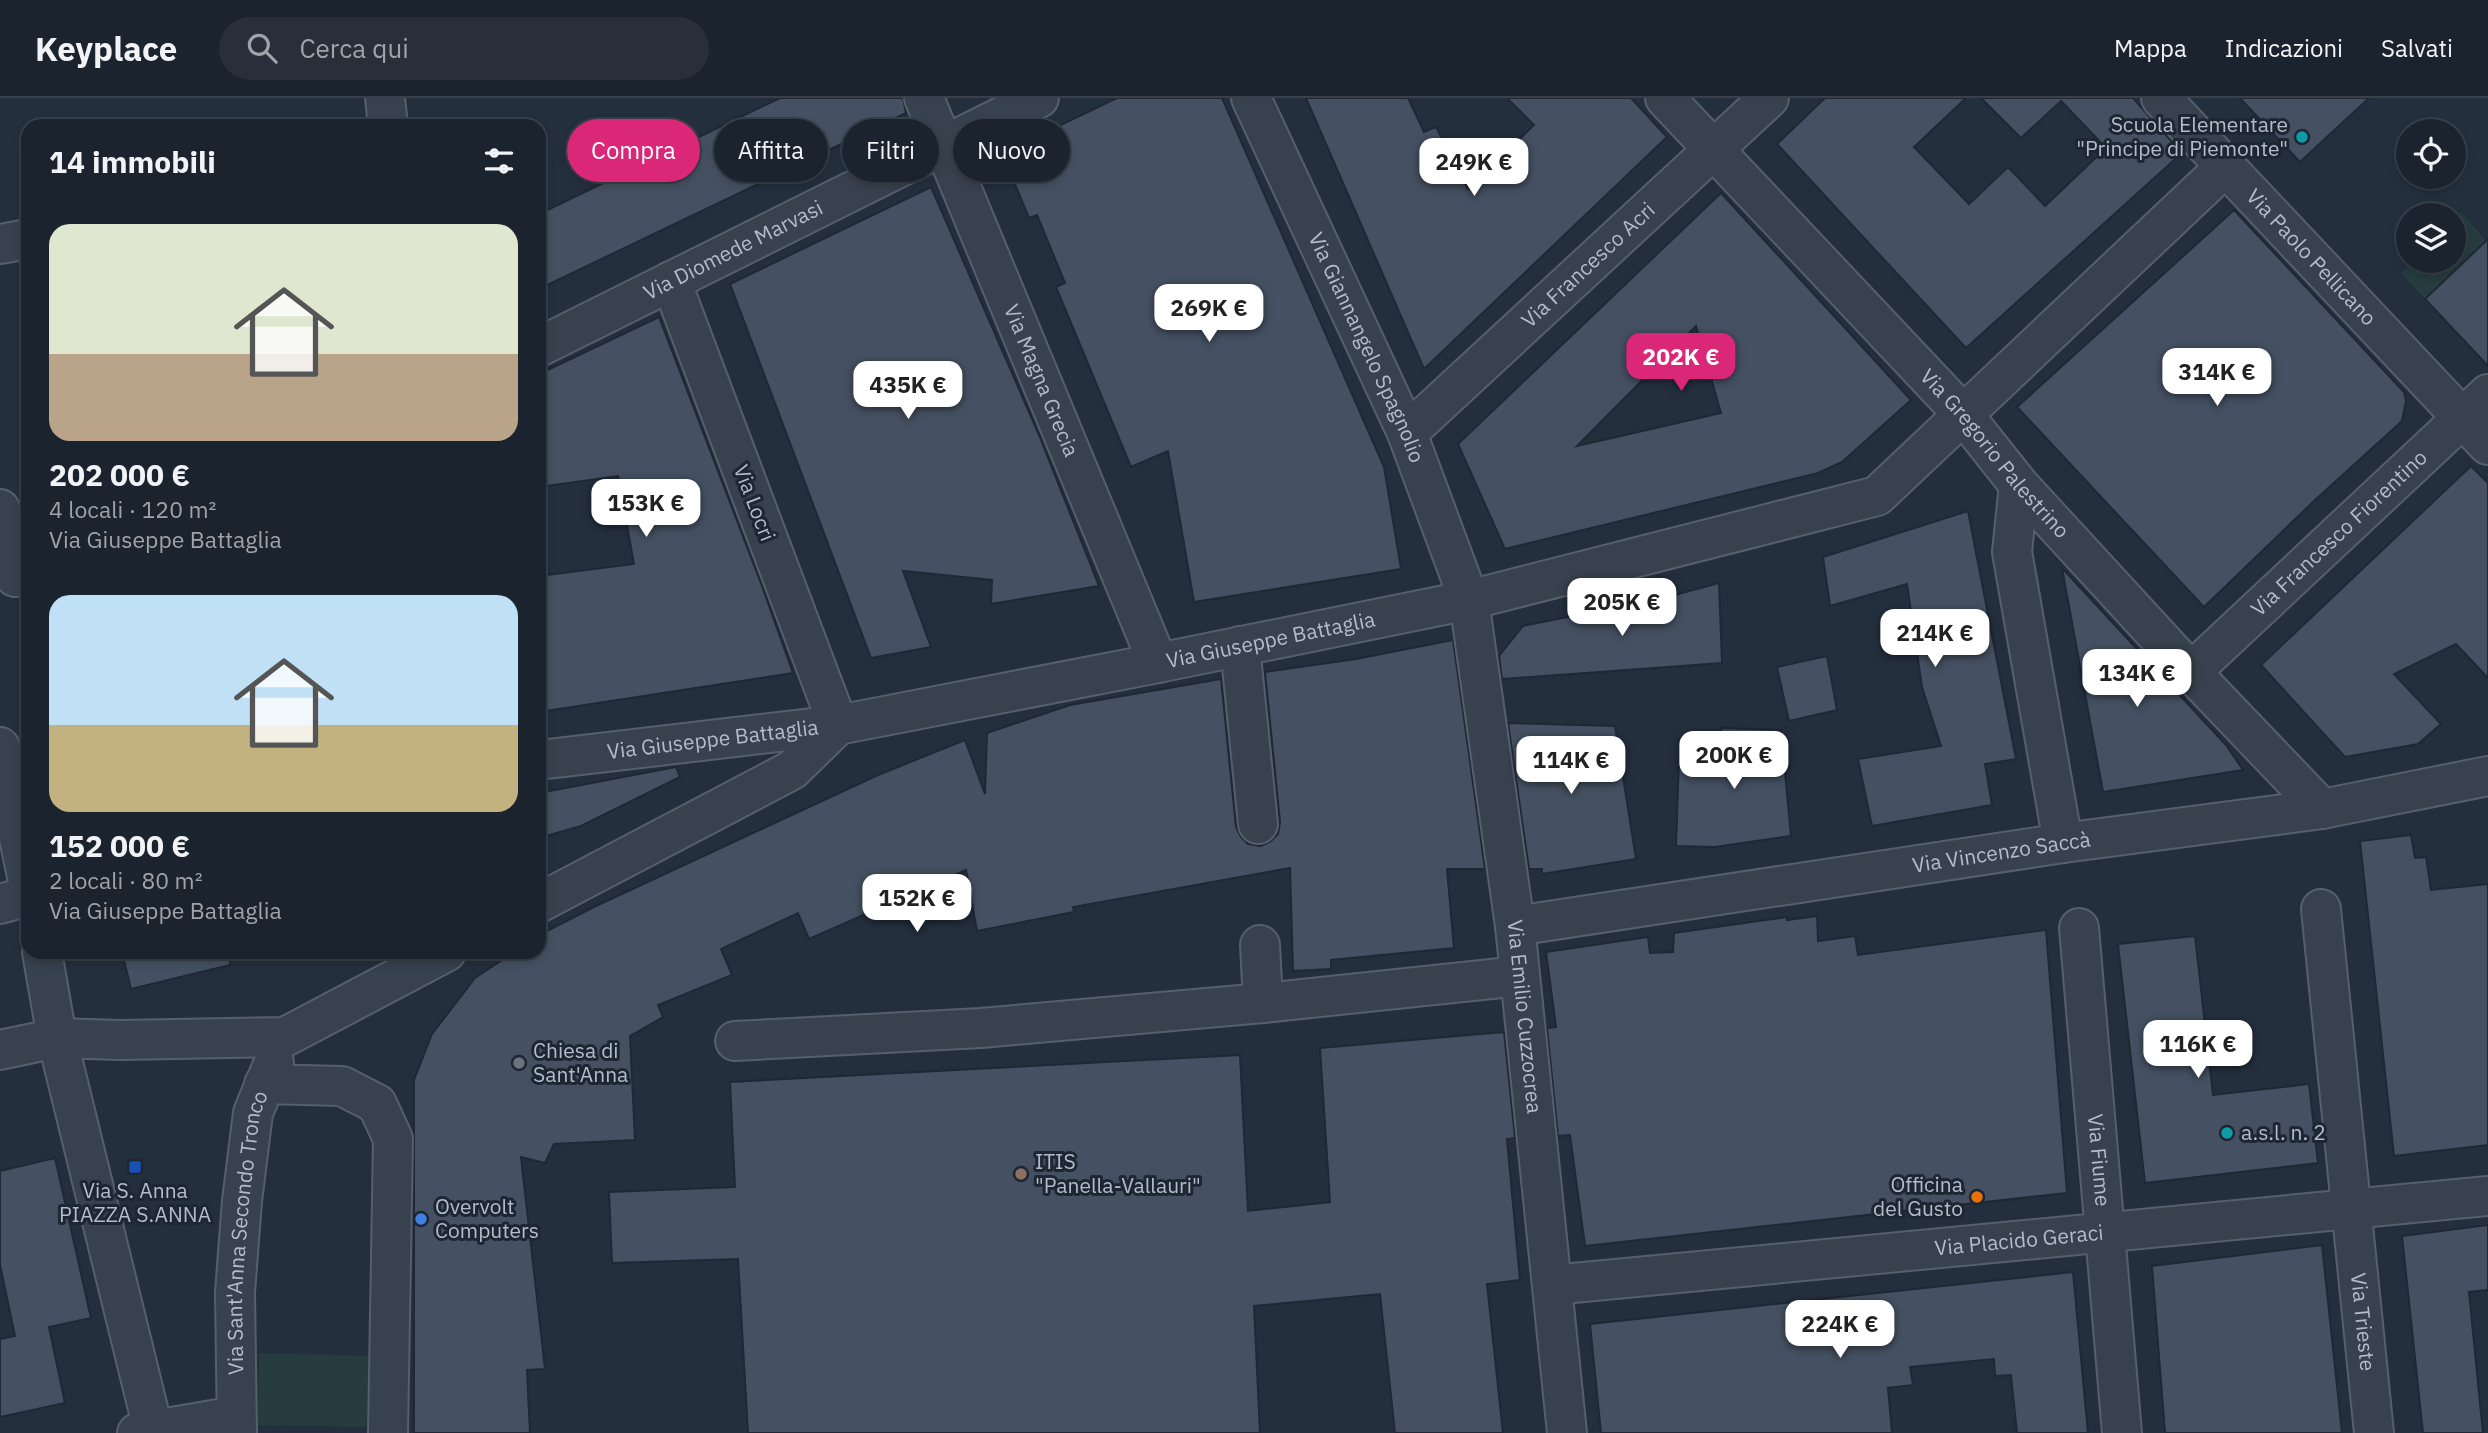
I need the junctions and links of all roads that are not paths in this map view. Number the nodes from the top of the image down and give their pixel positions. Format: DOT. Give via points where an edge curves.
graph roads {
  1 [pos="385,98"];
  2 [pos="923,98"];
  3 [pos="1039,98"];
  4 [pos="1251,98"];
  5 [pos="1665,98"];
  6 [pos="1769,98"];
  7 [pos="2161,98"];
  8 [pos="387,119"];
  9 [pos="943,144"];
  10 [pos="1715,149"];
  11 [pos="2225,167"];
  12 [pos="21,240"];
  13 [pos="0,244"];
  14 [pos="671,281"];
  15 [pos="546,344"];
  16 [pos="1962,413"];
  17 [pos="2480,419"];
  18 [pos="1408,433"];
  19 [pos="2019,485"];
  20 [pos="0,509"];
  21 [pos="14,577"];
  22 [pos="1469,600"];
  23 [pos="1240,646"];
  24 [pos="1158,663"];
  25 [pos="2191,672"];
  26 [pos="838,724"];
  27 [pos="0,747"];
  28 [pos="546,759"];
  29 [pos="2488,776"];
  30 [pos="2322,809"];
  31 [pos="1258,824"];
  32 [pos="2063,843"];
  33 [pos="21,848"];
  34 [pos="21,898"];
  35 [pos="546,899"];
  36 [pos="0,904"];
  37 [pos="2321,909"];
  38 [pos="1515,926"];
  39 [pos="2079,928"];
  40 [pos="1260,945"];
  41 [pos="42,959"];
  42 [pos="433,959"];
  43 [pos="1520,976"];
  44 [pos="1263,1003"];
  45 [pos="285,1037"];
  46 [pos="57,1038"];
  47 [pos="735,1041"];
  48 [pos="0,1050"];
  49 [pos="264,1084"];
  50 [pos="2488,1196"];
  51 [pos="2351,1210"];
  52 [pos="2105,1231"];
  53 [pos="1552,1285"];
  54 [pos="236,1424"];
  55 [pos="148,1432"];
  56 [pos="388,1433"];
  57 [pos="1567,1433"];
  58 [pos="2122,1433"];
  59 [pos="2374,1433"];
  1 -- 8 [label="street"];
  2 -- 9 [label="street, Via Magna Grecia"];
  3 -- 9 [label="street, Via Diomede Marvasi"];
  4 -- 18 [label="street, Via Giannangelo Spagnolio"];
  5 -- 10 [label="street, Via Gregorio Palestrino"];
  6 -- 10 [label="street, Via Francesco Acri"];
  7 -- 11 [label="street, Via Paolo Pellicano"];
  9 -- 14 [label="street, Via Diomede Marvasi"];
  9 -- 24 [label="street, Via Magna Grecia"];
  10 -- 16 [label="street, Via Gregorio Palestrino"];
  10 -- 18 [label="street, Via Francesco Acri"];
  11 -- 16 [label="street, Via Giuseppe Battaglia"];
  11 -- 17 [label="street, Via Paolo Pellicano"];
  12 -- 13 [label="street"];
  14 -- 15 [label="street, Via Diomede Marvasi"];
  14 -- 26 [label="street, Via Locri"];
  16 -- 19 [label="street, Via Gregorio Palestrino"];
  16 -- 22 [label="street, Via Giuseppe Battaglia" via="1877,496"];
  17 -- 25 [label="street, Via Francesco Fiorentino"];
  18 -- 22 [label="street, Via Giannangelo Spagnolio"];
  19 -- 25 [label="street, Via Gregorio Palestrino"];
  19 -- 32 [label="street" via="2012,552"];
  20 -- 21 [label="street"];
  22 -- 23 [label="street, Via Giuseppe Battaglia"];
  22 -- 38 [label="street, Via Emilio Cuzzocrea"];
  23 -- 24 [label="street, Via Giuseppe Battaglia"];
  23 -- 31 [label="street"];
  24 -- 26 [label="street, Via Giuseppe Battaglia"];
  25 -- 30 [label="street, Via Gregorio Palestrino"];
  26 -- 28 [label="street, Via Giuseppe Battaglia"];
  26 -- 35 [label="street" via="792,770"];
  27 -- 33 [label="street"];
  29 -- 30 [label="street, Via Vincenzo Saccà"];
  30 -- 32 [label="street, Via Vincenzo Saccà"];
  32 -- 38 [label="street, Via Vincenzo Saccà"];
  34 -- 36 [label="street"];
  37 -- 51 [label="street, Via Trieste"];
  38 -- 43 [label="street, Via Emilio Cuzzocrea"];
  39 -- 52 [label="street, Via Fiume"];
  40 -- 44 [label="street"];
  41 -- 46 [label="street"];
  42 -- 45 [label="street"];
  43 -- 44 [label="street"];
  43 -- 53 [label="street, Via Emilio Cuzzocrea"];
  44 -- 47 [label="street" via="981,1028"];
  45 -- 46 [label="street"];
  45 -- 49 [label="street, Via Sant'Anna Secondo Tronco"];
  46 -- 48 [label="street"];
  46 -- 55 [label="street"];
  49 -- 54 [label="street, Via Sant'Anna Secondo Tronco" via="253,1113 242,1201 236,1292"];
  49 -- 56 [label="street" via="342,1086 377,1104 393,1139"];
  50 -- 51 [label="street, Via Placido Geraci"];
  51 -- 52 [label="street, Via Placido Geraci"];
  51 -- 59 [label="street, Via Trieste"];
  52 -- 53 [label="street, Via Placido Geraci"];
  52 -- 58 [label="street, Via Fiume"];
  53 -- 57 [label="street, Via Emilio Cuzzocrea"];
  54 -- 55 [label="street"];
}
